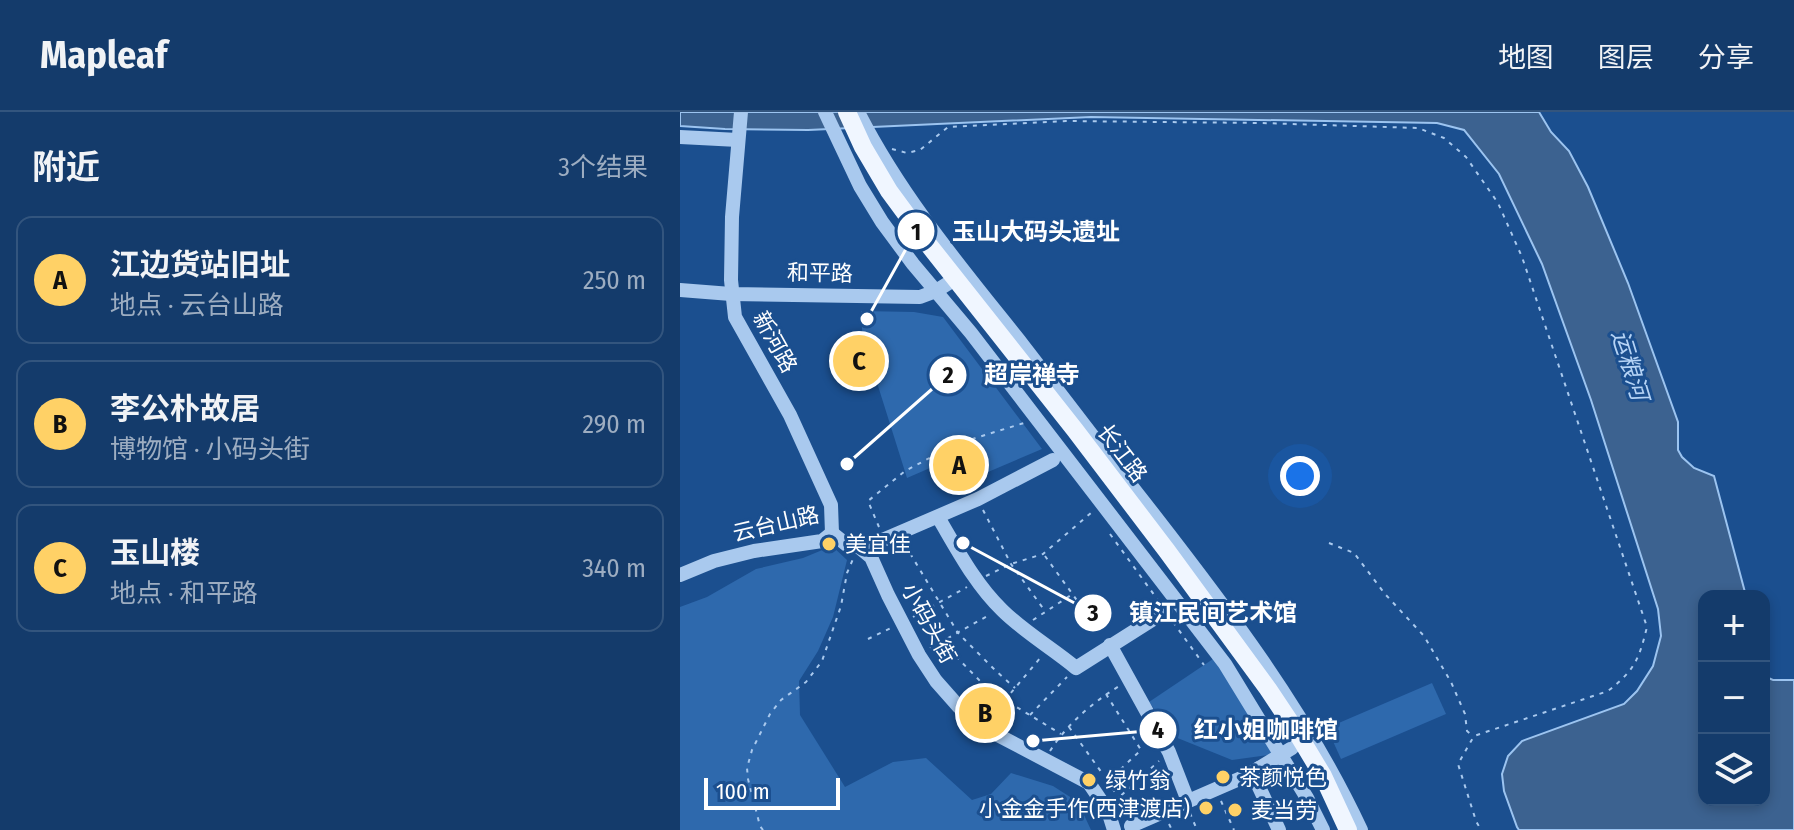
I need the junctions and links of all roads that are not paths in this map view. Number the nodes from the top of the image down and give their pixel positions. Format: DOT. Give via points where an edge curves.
graph roads {
  1 [pos="741,112"];
  2 [pos="825,112"];
  3 [pos="837,112"];
  4 [pos="847,112"];
  5 [pos="858,112"];
  6 [pos="680,137"];
  7 [pos="738,138"];
  8 [pos="858,147"];
  9 [pos="945,285"];
  10 [pos="680,290"];
  11 [pos="731,294"];
  12 [pos="1053,460"];
  13 [pos="938,517"];
  14 [pos="832,533"];
  15 [pos="859,547"];
  16 [pos="680,575"];
  17 [pos="1166,611"];
  18 [pos="1110,645"];
  19 [pos="1287,752"];
  20 [pos="1259,768"];
  21 [pos="1188,801"];
  22 [pos="1131,826"];
  23 [pos="1114,830"];
  24 [pos="1279,830"];
  25 [pos="1323,830"];
  26 [pos="1336,830"];
  27 [pos="1348,830"];
  28 [pos="1361,830"];
  1 -- 7 [label="street, 新河路"];
  2 -- 8 [label="street"];
  3 -- 8 [label="main road, 长江路"];
  4 -- 8 [label="main road, 长江路"];
  5 -- 8 [label="street"];
  6 -- 7 [label="street"];
  7 -- 11 [label="street, 新河路"];
  8 -- 9 [label="main road, 长江路"];
  8 -- 28 [label="street" via="884,157 946,248 1233,618 1298,713"];
  9 -- 11 [label="street, 和平路" via="920,297"];
  9 -- 19 [label="main road, 长江路" via="1236,659"];
  9 -- 27 [label="main road, 长江路" via="1075,430 1233,639 1296,731"];
  10 -- 11 [label="street, 和平路"];
  11 -- 14 [label="street, 新河路" via="735,317 790,415 831,505"];
  12 -- 13 [label="street"];
  13 -- 15 [label="street"];
  13 -- 18 [label="street" via="977,581 1022,628 1076,668"];
  14 -- 15 [label="street, 云台山路"];
  14 -- 16 [label="street, 云台山路" via="822,541 754,551"];
  15 -- 23 [label="street, 小码头街" via="871,557 919,655 959,707 1089,783"];
  17 -- 18 [label="street"];
  18 -- 21 [label="street" via="1169,752"];
  19 -- 20 [label="street"];
  19 -- 25 [label="street"];
  19 -- 26 [label="main road, 长江路" via="1316,788"];
  20 -- 21 [label="street"];
  20 -- 24 [label="street" via="1259,787"];
  21 -- 22 [label="street"];
}
